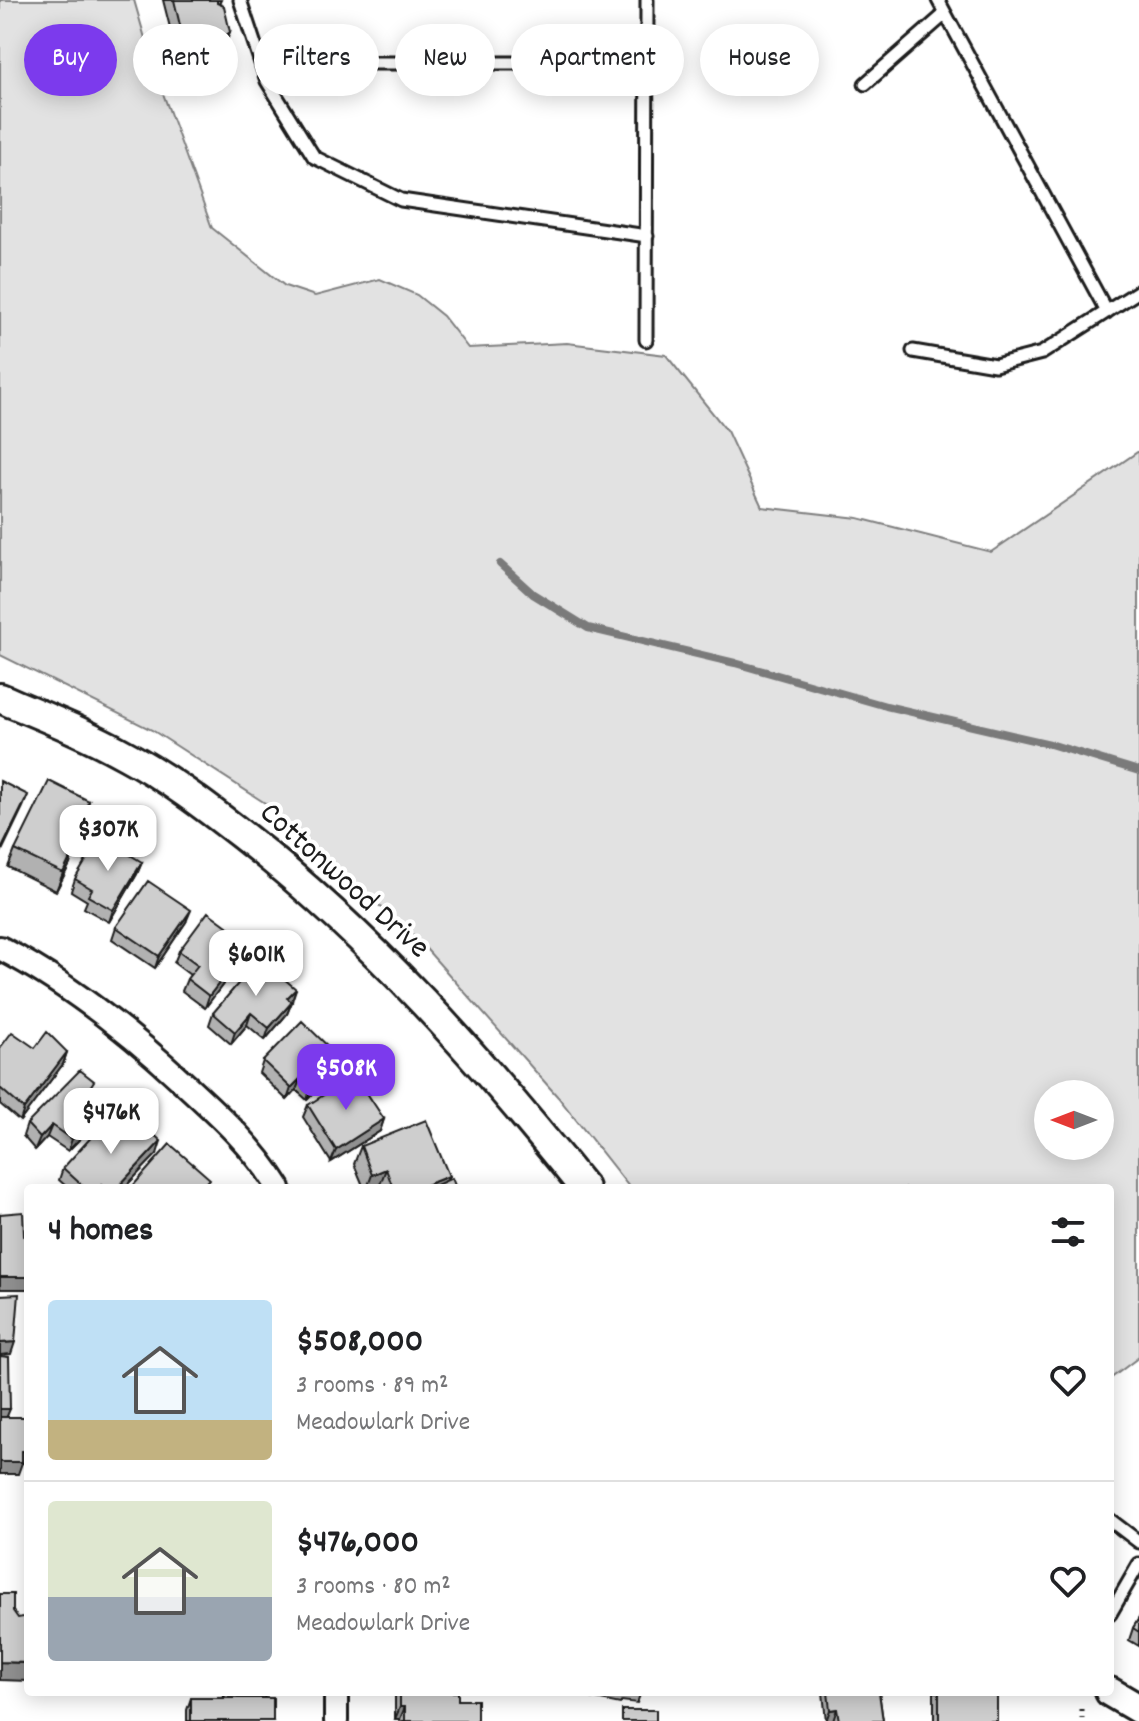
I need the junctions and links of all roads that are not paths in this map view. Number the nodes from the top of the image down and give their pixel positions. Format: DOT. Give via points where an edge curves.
graph roads {
  1 [pos="240,0"];
  2 [pos="647,0"];
  3 [pos="938,0"];
  4 [pos="945,14"];
  5 [pos="647,24"];
  6 [pos="254,42"];
  7 [pos="379,63"];
  8 [pos="511,63"];
  9 [pos="865,84"];
  10 [pos="276,96"];
  11 [pos="647,96"];
  12 [pos="647,236"];
  13 [pos="1139,291"];
  14 [pos="1107,312"];
  15 [pos="646,340"];
  16 [pos="913,351"];
  17 [pos="0,698"];
  18 [pos="1,951"];
  19 [pos="276,1184"];
  20 [pos="581,1184"];
  21 [pos="1114,1523"];
  22 [pos="1139,1542"];
  23 [pos="1139,1564"];
  24 [pos="1114,1607"];
  25 [pos="1114,1694"];
  26 [pos="336,1696"];
  27 [pos="1139,1709"];
  28 [pos="336,1721"];
  1 -- 6 [label="lane"];
  2 -- 5 [label="lane"];
  3 -- 4 [label="lane"];
  4 -- 9 [label="lane"];
  4 -- 14 [label="lane"];
  7 -- 8 [label="lane"];
  10 -- 12 [label="lane" via="314,157 401,200"];
  11 -- 12 [label="lane"];
  12 -- 15 [label="lane"];
  13 -- 14 [label="lane"];
  14 -- 16 [label="lane" via="1042,353 995,365"];
  17 -- 20 [label="street, Cottonwood Drive" via="129,757 212,812 333,910 402,976"];
  18 -- 19 [label="street" via="63,984 149,1050 260,1158"];
  21 -- 22 [label="lane"];
  23 -- 24 [label="lane"];
  25 -- 27 [label="street"];
  26 -- 28 [label="street"];
}
